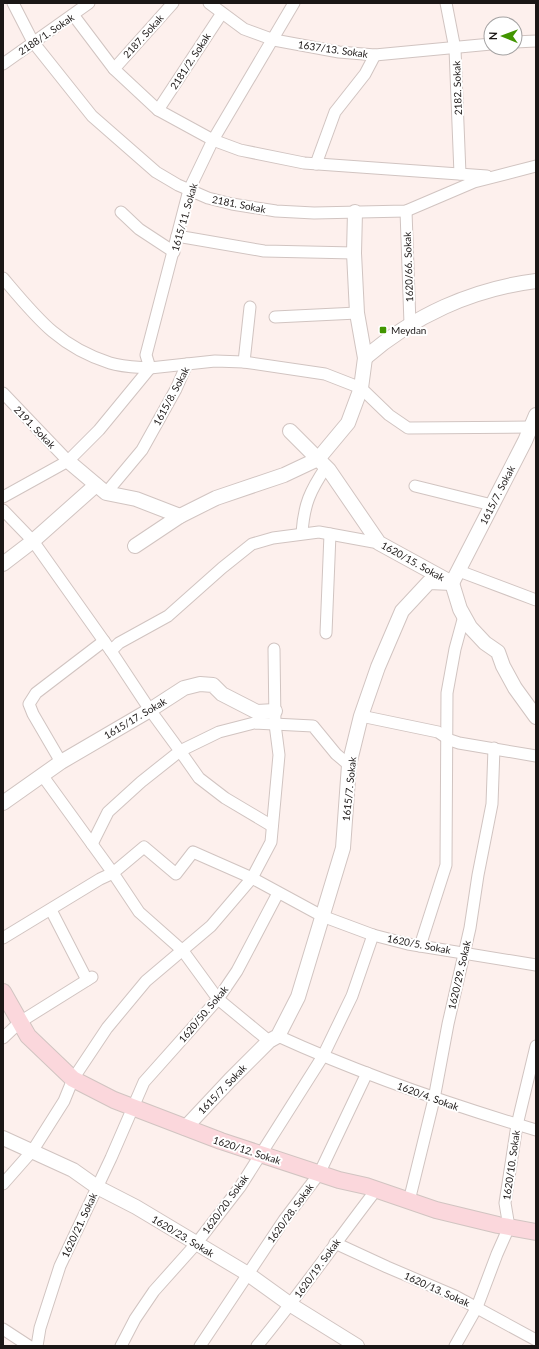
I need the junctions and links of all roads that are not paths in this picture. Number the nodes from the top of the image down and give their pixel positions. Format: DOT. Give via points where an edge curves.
graph roads {
  1 [pos="13,3"];
  2 [pos="89,3"];
  3 [pos="173,3"];
  4 [pos="209,3"];
  5 [pos="294,3"];
  6 [pos="446,3"];
  7 [pos="222,13"];
  8 [pos="74,16"];
  9 [pos="274,40"];
  10 [pos="536,41"];
  11 [pos="32,42"];
  12 [pos="523,42"];
  13 [pos="483,45"];
  14 [pos="455,49"];
  15 [pos="375,55"];
  16 [pos="3,64"];
  17 [pos="114,69"];
  18 [pos="158,110"];
  19 [pos="213,140"];
  20 [pos="316,164"];
  21 [pos="536,166"];
  22 [pos="460,174"];
  23 [pos="498,176"];
  24 [pos="189,190"];
  25 [pos="406,211"];
  26 [pos="121,212"];
  27 [pos="355,212"];
  28 [pos="177,236"];
  29 [pos="174,252"];
  30 [pos="354,253"];
  31 [pos="4,281"];
  32 [pos="536,281"];
  33 [pos="250,307"];
  34 [pos="357,313"];
  35 [pos="275,317"];
  36 [pos="410,324"];
  37 [pos="365,358"];
  38 [pos="244,362"];
  39 [pos="187,364"];
  40 [pos="150,368"];
  41 [pos="361,388"];
  42 [pos="3,393"];
  43 [pos="533,421"];
  44 [pos="290,431"];
  45 [pos="68,462"];
  46 [pos="322,463"];
  47 [pos="415,486"];
  48 [pos="101,489"];
  49 [pos="3,497"];
  50 [pos="492,505"];
  51 [pos="3,510"];
  52 [pos="180,516"];
  53 [pos="302,533"];
  54 [pos="330,534"];
  55 [pos="33,541"];
  56 [pos="379,543"];
  57 [pos="135,546"];
  58 [pos="3,564"];
  59 [pos="455,577"];
  60 [pos="536,600"];
  61 [pos="464,616"];
  62 [pos="326,634"];
  63 [pos="104,642"];
  64 [pos="274,649"];
  65 [pos="111,651"];
  66 [pos="150,710"];
  67 [pos="361,716"];
  68 [pos="536,717"];
  69 [pos="275,718"];
  70 [pos="446,736"];
  71 [pos="494,748"];
  72 [pos="180,751"];
  73 [pos="536,756"];
  74 [pos="61,762"];
  75 [pos="349,765"];
  76 [pos="42,775"];
  77 [pos="3,803"];
  78 [pos="272,826"];
  79 [pos="92,844"];
  80 [pos="113,873"];
  81 [pos="252,878"];
  82 [pos="278,893"];
  83 [pos="51,910"];
  84 [pos="322,916"];
  85 [pos="374,935"];
  86 [pos="3,938"];
  87 [pos="420,946"];
  88 [pos="183,952"];
  89 [pos="465,953"];
  90 [pos="536,965"];
  91 [pos="3,992"];
  92 [pos="218,999"];
  93 [pos="20,1022"];
  94 [pos="3,1038"];
  95 [pos="274,1038"];
  96 [pos="536,1046"];
  97 [pos="322,1056"];
  98 [pos="367,1073"];
  99 [pos="73,1079"];
  100 [pos="434,1099"];
  101 [pos="132,1108"];
  102 [pos="517,1125"];
  103 [pos="185,1128"];
  104 [pos="536,1130"];
  105 [pos="3,1138"];
  106 [pos="33,1150"];
  107 [pos="260,1153"];
  108 [pos="319,1174"];
  109 [pos="3,1184"];
  110 [pos="97,1187"];
  111 [pos="376,1190"];
  112 [pos="409,1201"];
  113 [pos="510,1227"];
  114 [pos="536,1232"];
  115 [pos="335,1243"];
  116 [pos="196,1244"];
  117 [pos="248,1274"];
  118 [pos="291,1305"];
  119 [pos="477,1307"];
  120 [pos="3,1329"];
  121 [pos="536,1340"];
  122 [pos="353,1345"];
  123 [pos="29,1346"];
  124 [pos="37,1346"];
  125 [pos="121,1346"];
  126 [pos="200,1346"];
  127 [pos="257,1346"];
  128 [pos="455,1346"];
  1 -- 11 [label="street, 2181. Sokak"];
  2 -- 8 [label="street, 2188/1. Sokak"];
  3 -- 17 [label="street, 2187. Sokak"];
  4 -- 7 [label="street, 1637/13. Sokak"];
  5 -- 9 [label="street, 1615/11. Sokak"];
  6 -- 14 [label="street, 2182. Sokak"];
  7 -- 9 [label="street, 1637/13. Sokak" via="244,29"];
  7 -- 18 [label="street, 2181/2. Sokak"];
  8 -- 11 [label="street, 2188/1. Sokak"];
  8 -- 17 [label="street, 2181. Sokak"];
  9 -- 15 [label="street, 1637/13. Sokak" via="339,52"];
  9 -- 19 [label="street, 1615/11. Sokak"];
  10 -- 12 [label="street"];
  11 -- 16 [label="street, 2188/1. Sokak"];
  11 -- 24 [label="street, 2181. Sokak" via="92,116 156,172"];
  13 -- 14 [label="street, 1637/13. Sokak"];
  14 -- 15 [label="street, 1637/13. Sokak" via="412,50"];
  14 -- 22 [label="street, 2182. Sokak"];
  15 -- 20 [label="street" via="365,74 335,112"];
  17 -- 18 [label="street, 2181. Sokak"];
  18 -- 19 [label="street, 2181. Sokak"];
  19 -- 20 [label="street, 2181. Sokak" via="240,150"];
  19 -- 24 [label="street, 1615/11. Sokak"];
  20 -- 22 [label="street, 2181. Sokak"];
  21 -- 23 [label="street, 2181. Sokak"];
  22 -- 23 [label="street, 2181. Sokak"];
  23 -- 25 [label="street, 2181. Sokak" via="474,182"];
  24 -- 27 [label="street, 2181. Sokak" via="232,204 276,211"];
  24 -- 28 [label="street, 1615/11. Sokak"];
  25 -- 27 [label="street, 2181. Sokak"];
  25 -- 36 [label="street, 1620/66. Sokak"];
  26 -- 29 [label="street" via="139,229"];
  27 -- 30 [label="street"];
  28 -- 29 [label="street, 1615/11. Sokak"];
  28 -- 30 [label="street" via="264,251"];
  29 -- 40 [label="street, 1615/11. Sokak" via="146,354"];
  30 -- 34 [label="street"];
  31 -- 40 [label="street" via="59,338 79,350 111,364"];
  32 -- 36 [label="street" via="467,296"];
  33 -- 38 [label="street"];
  34 -- 35 [label="street"];
  34 -- 37 [label="street"];
  36 -- 37 [label="street"];
  37 -- 41 [label="street"];
  38 -- 39 [label="street, 1615/8. Sokak" via="215,361"];
  38 -- 41 [label="street, 1615/8. Sokak" via="325,374"];
  39 -- 40 [label="street"];
  39 -- 48 [label="street, 1615/8. Sokak" via="142,450"];
  40 -- 45 [label="street" via="99,430"];
  41 -- 43 [label="street, 1615/8. Sokak" via="408,428"];
  41 -- 46 [label="street" via="348,423"];
  42 -- 45 [label="street, 2191. Sokak"];
  43 -- 50 [label="street, 1615/7. Sokak"];
  44 -- 46 [label="street, 1620/15. Sokak"];
  45 -- 48 [label="street"];
  45 -- 49 [label="street"];
  46 -- 52 [label="street" via="216,498"];
  46 -- 53 [label="street" via="308,496"];
  46 -- 56 [label="street, 1620/15. Sokak"];
  47 -- 50 [label="street"];
  48 -- 52 [label="street"];
  48 -- 55 [label="street"];
  50 -- 59 [label="street, 1615/7. Sokak"];
  51 -- 55 [label="street"];
  52 -- 57 [label="street"];
  53 -- 54 [label="street"];
  53 -- 65 [label="street" via="252,544 168,616 119,643"];
  54 -- 56 [label="street"];
  54 -- 62 [label="street"];
  55 -- 58 [label="street"];
  55 -- 63 [label="street"];
  56 -- 59 [label="street, 1620/15. Sokak"];
  59 -- 60 [label="street"];
  59 -- 61 [label="street, 1620/15. Sokak"];
  59 -- 67 [label="street, 1615/7. Sokak" via="429,582 402,611"];
  61 -- 68 [label="street, 1620/15. Sokak" via="470,627 485,643 498,652 515,688"];
  61 -- 70 [label="street" via="447,693"];
  63 -- 65 [label="street"];
  63 -- 74 [label="street" via="36,693 29,704"];
  64 -- 69 [label="street"];
  65 -- 66 [label="street"];
  66 -- 69 [label="street, 1615/17. Sokak" via="184,688 200,684 213,685 222,694"];
  66 -- 72 [label="street"];
  66 -- 74 [label="street, 1615/17. Sokak"];
  67 -- 70 [label="street" via="417,726"];
  67 -- 75 [label="street, 1615/7. Sokak"];
  69 -- 72 [label="street" via="219,732"];
  69 -- 75 [label="street" via="313,726 336,754"];
  69 -- 78 [label="street" via="279,755"];
  70 -- 71 [label="street" via="460,743"];
  70 -- 87 [label="street" via="446,865"];
  71 -- 73 [label="street"];
  71 -- 89 [label="street, 1620/29. Sokak" via="492,804"];
  72 -- 78 [label="street" via="199,778 225,798"];
  72 -- 79 [label="street" via="108,812"];
  74 -- 76 [label="street, 1615/17. Sokak"];
  75 -- 84 [label="street, 1615/7. Sokak" via="343,848"];
  76 -- 77 [label="street, 1615/17. Sokak"];
  76 -- 79 [label="street, 1620/4. Sokak"];
  78 -- 81 [label="street" via="271,842"];
  79 -- 80 [label="street, 1620/4. Sokak"];
  80 -- 81 [label="street, 1620/5. Sokak" via="144,847 176,874 193,852"];
  80 -- 83 [label="street"];
  80 -- 88 [label="street, 1620/4. Sokak" via="139,912"];
  81 -- 82 [label="street, 1620/5. Sokak"];
  81 -- 88 [label="street" via="211,926"];
  82 -- 84 [label="street, 1620/5. Sokak"];
  82 -- 92 [label="street, 1620/50. Sokak" via="237,971"];
  83 -- 86 [label="street"];
  83 -- 93 [label="street" via="90,979"];
  84 -- 85 [label="street, 1620/5. Sokak"];
  84 -- 95 [label="street, 1615/7. Sokak" via="298,997"];
  85 -- 87 [label="street, 1620/5. Sokak"];
  85 -- 97 [label="street, 1620/20. Sokak" via="352,996"];
  87 -- 89 [label="street, 1620/5. Sokak"];
  88 -- 92 [label="street, 1620/4. Sokak"];
  88 -- 99 [label="street" via="146,981 106,1028"];
  89 -- 90 [label="street, 1620/5. Sokak"];
  89 -- 100 [label="street, 1620/29. Sokak"];
  91 -- 93 [label="main road, 1620/12. Sokak"];
  92 -- 95 [label="street, 1620/4. Sokak"];
  92 -- 101 [label="street, 1620/50. Sokak" via="144,1082"];
  93 -- 94 [label="street"];
  93 -- 99 [label="main road, 1620/12. Sokak" via="28,1036"];
  95 -- 97 [label="street, 1620/4. Sokak"];
  95 -- 103 [label="street, 1615/7. Sokak"];
  96 -- 102 [label="street, 1620/10. Sokak"];
  97 -- 98 [label="street, 1620/4. Sokak"];
  97 -- 107 [label="street, 1620/20. Sokak"];
  98 -- 100 [label="street, 1620/4. Sokak"];
  98 -- 108 [label="street, 1620/28. Sokak"];
  99 -- 101 [label="main road, 1620/12. Sokak"];
  99 -- 106 [label="street" via="64,1101"];
  100 -- 102 [label="street, 1620/4. Sokak"];
  100 -- 112 [label="street, 1620/29. Sokak"];
  101 -- 103 [label="main road, 1620/12. Sokak"];
  101 -- 110 [label="street, 1620/21. Sokak"];
  102 -- 104 [label="street, 1620/4. Sokak"];
  102 -- 113 [label="street, 1620/10. Sokak" via="505,1203"];
  103 -- 107 [label="main road, 1620/12. Sokak"];
  105 -- 106 [label="street, 1620/23. Sokak"];
  106 -- 109 [label="street"];
  106 -- 110 [label="street, 1620/23. Sokak" via="73,1170"];
  107 -- 108 [label="main road, 1620/12. Sokak"];
  107 -- 116 [label="street, 1620/20. Sokak" via="240,1187"];
  108 -- 111 [label="main road, 1620/12. Sokak"];
  108 -- 117 [label="street, 1620/28. Sokak"];
  110 -- 116 [label="street, 1620/23. Sokak" via="136,1207"];
  110 -- 124 [label="street, 1620/21. Sokak" via="60,1266 40,1328"];
  111 -- 112 [label="main road, 1620/12. Sokak"];
  111 -- 115 [label="street, 1620/19. Sokak"];
  112 -- 113 [label="main road, 1620/12. Sokak"];
  113 -- 114 [label="main road, 1620/12. Sokak"];
  113 -- 119 [label="street"];
  115 -- 118 [label="street, 1620/19. Sokak"];
  115 -- 119 [label="street, 1620/13. Sokak"];
  116 -- 117 [label="street, 1620/23. Sokak"];
  116 -- 125 [label="street, 1620/20. Sokak" via="154,1291"];
  117 -- 118 [label="street, 1620/23. Sokak"];
  117 -- 126 [label="street, 1620/28. Sokak"];
  118 -- 122 [label="street, 1620/23. Sokak"];
  118 -- 127 [label="street, 1620/19. Sokak"];
  119 -- 121 [label="street, 1620/13. Sokak"];
  119 -- 128 [label="street"];
  120 -- 123 [label="street"];
}
